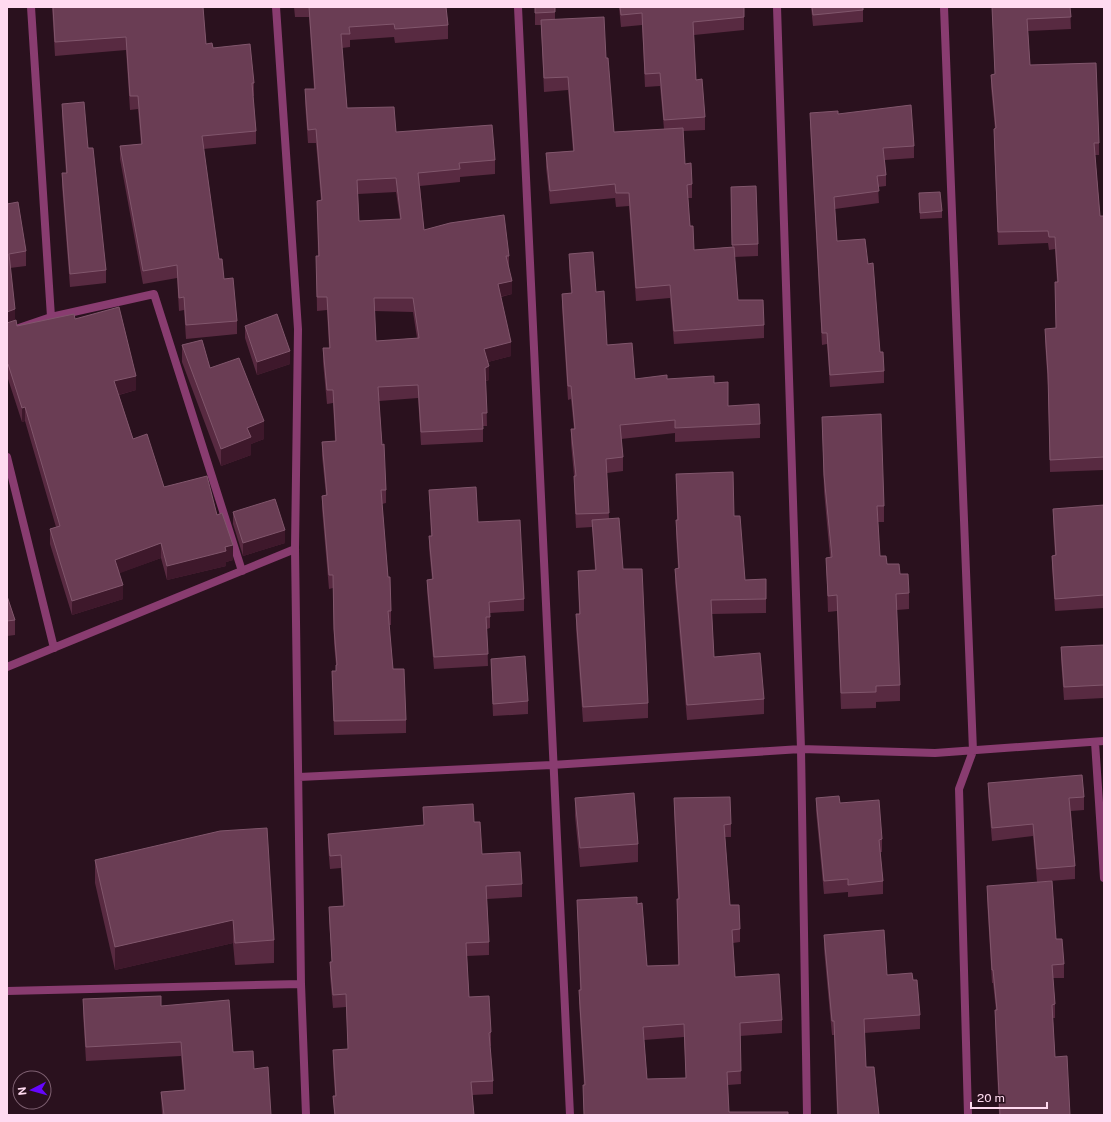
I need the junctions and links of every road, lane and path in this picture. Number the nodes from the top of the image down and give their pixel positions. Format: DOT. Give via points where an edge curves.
graph roads {
  1 [pos="31,7"];
  2 [pos="276,7"];
  3 [pos="518,7"];
  4 [pos="777,7"];
  5 [pos="944,7"];
  6 [pos="50,317"];
  7 [pos="7,332"];
  8 [pos="7,457"];
  9 [pos="295,549"];
  10 [pos="242,570"];
  11 [pos="54,648"];
  12 [pos="7,667"];
  13 [pos="1104,741"];
  14 [pos="1095,742"];
  15 [pos="802,749"];
  16 [pos="973,751"];
  17 [pos="552,765"];
  18 [pos="299,777"];
  19 [pos="1104,878"];
  20 [pos="301,984"];
  21 [pos="7,991"];
  22 [pos="306,1115"];
  23 [pos="570,1115"];
  24 [pos="807,1115"];
  25 [pos="968,1115"];
  1 -- 6 [label="street"];
  2 -- 9 [label="street" via="298,329"];
  3 -- 17 [label="street"];
  4 -- 15 [label="street"];
  5 -- 16 [label="street"];
  6 -- 7 [label="street"];
  6 -- 10 [label="street" via="154,294"];
  8 -- 11 [label="street"];
  9 -- 10 [label="street"];
  9 -- 18 [label="street"];
  10 -- 11 [label="street"];
  11 -- 12 [label="street"];
  13 -- 14 [label="street"];
  14 -- 16 [label="street"];
  14 -- 19 [label="street"];
  15 -- 16 [label="street" via="935,753"];
  15 -- 17 [label="street"];
  15 -- 24 [label="street"];
  16 -- 25 [label="street" via="959,789"];
  17 -- 18 [label="street"];
  17 -- 23 [label="street"];
  18 -- 20 [label="street"];
  20 -- 21 [label="street"];
  20 -- 22 [label="street"];
}
